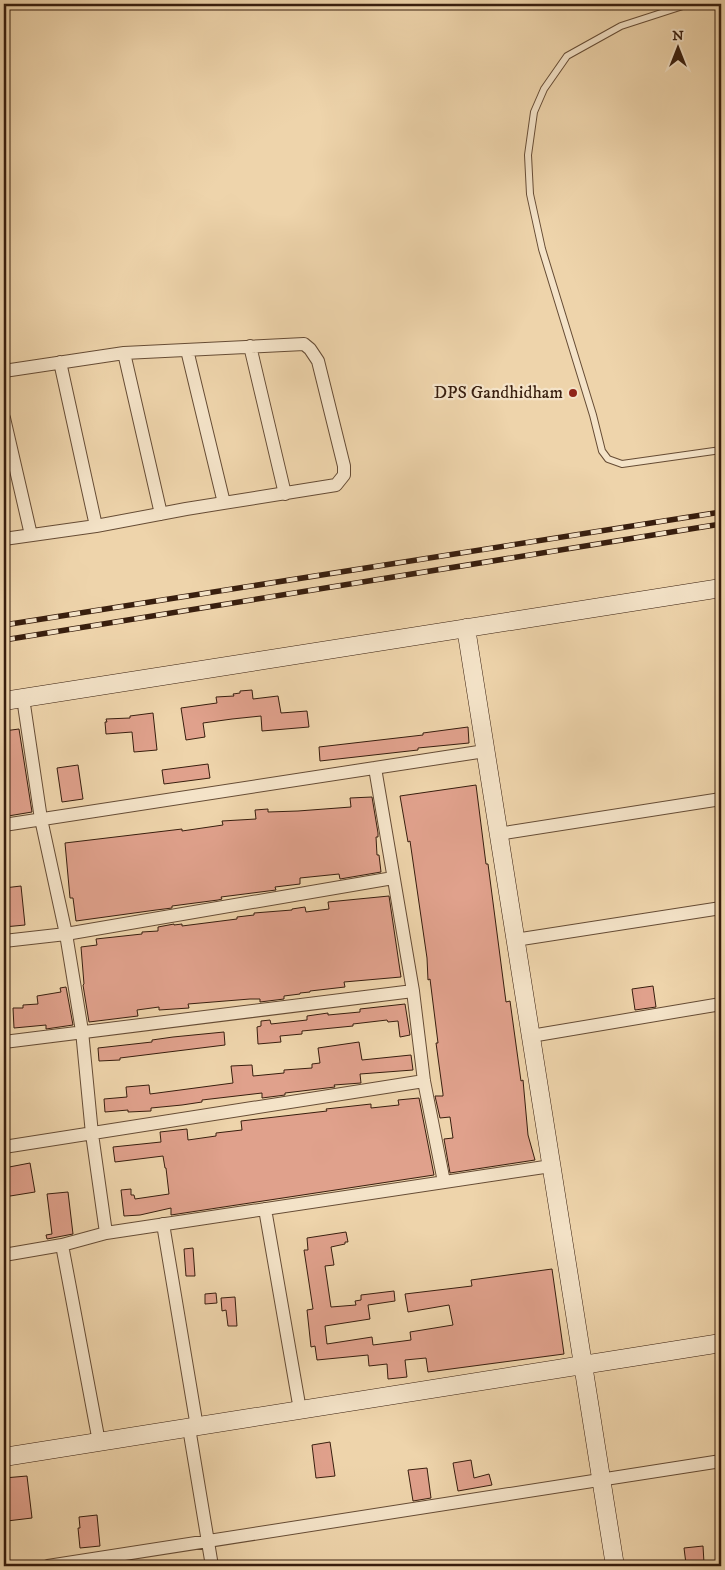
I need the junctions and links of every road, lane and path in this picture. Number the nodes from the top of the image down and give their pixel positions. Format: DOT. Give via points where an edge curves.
graph roads {
  1 [pos="689,4"];
  2 [pos="250,346"];
  3 [pos="187,350"];
  4 [pos="124,353"];
  5 [pos="60,362"];
  6 [pos="4,371"];
  7 [pos="4,418"];
  8 [pos="721,450"];
  9 [pos="284,494"];
  10 [pos="224,503"];
  11 [pos="161,514"];
  12 [pos="96,526"];
  13 [pos="32,535"];
  14 [pos="4,539"];
  15 [pos="721,588"];
  16 [pos="466,628"];
  17 [pos="23,698"];
  18 [pos="4,702"];
  19 [pos="485,751"];
  20 [pos="375,768"];
  21 [pos="721,799"];
  22 [pos="41,819"];
  23 [pos="4,825"];
  24 [pos="498,834"];
  25 [pos="393,878"];
  26 [pos="721,908"];
  27 [pos="66,934"];
  28 [pos="515,940"];
  29 [pos="4,941"];
  30 [pos="413,991"];
  31 [pos="721,1004"];
  32 [pos="82,1032"];
  33 [pos="530,1036"];
  34 [pos="4,1042"];
  35 [pos="424,1081"];
  36 [pos="92,1134"];
  37 [pos="4,1147"];
  38 [pos="551,1166"];
  39 [pos="444,1182"];
  40 [pos="265,1209"];
  41 [pos="163,1224"];
  42 [pos="106,1232"];
  43 [pos="62,1246"];
  44 [pos="4,1254"];
  45 [pos="721,1343"];
  46 [pos="583,1365"];
  47 [pos="300,1410"];
  48 [pos="193,1427"];
  49 [pos="99,1442"];
  50 [pos="4,1457"];
  51 [pos="721,1461"];
  52 [pos="601,1479"];
  53 [pos="208,1541"];
  54 [pos="48,1566"];
  55 [pos="212,1566"];
  56 [pos="615,1566"];
  1 -- 8 [label="lane" via="621,26 568,56 544,89 534,112 528,155 530,194 542,249 602,451 608,459 622,464"];
  2 -- 3 [label="street"];
  2 -- 9 [label="street"];
  2 -- 9 [label="street" via="304,344 310,349 318,361 344,466 344,475 336,485"];
  3 -- 4 [label="street"];
  3 -- 10 [label="street"];
  4 -- 5 [label="street"];
  4 -- 11 [label="street"];
  5 -- 6 [label="street"];
  5 -- 12 [label="street"];
  7 -- 13 [label="street"];
  9 -- 10 [label="street"];
  10 -- 11 [label="street"];
  11 -- 12 [label="street"];
  12 -- 13 [label="street"];
  13 -- 14 [label="street"];
  15 -- 16 [label="street"];
  16 -- 17 [label="street"];
  16 -- 19 [label="street"];
  17 -- 18 [label="street"];
  17 -- 22 [label="street"];
  19 -- 20 [label="street"];
  19 -- 24 [label="street"];
  20 -- 22 [label="street"];
  20 -- 25 [label="street"];
  21 -- 24 [label="street"];
  22 -- 23 [label="street"];
  22 -- 27 [label="street"];
  24 -- 28 [label="street"];
  25 -- 27 [label="street"];
  25 -- 30 [label="street"];
  26 -- 28 [label="street"];
  27 -- 29 [label="street"];
  27 -- 32 [label="street"];
  28 -- 33 [label="street"];
  30 -- 32 [label="street"];
  30 -- 35 [label="street"];
  31 -- 33 [label="street"];
  32 -- 34 [label="street"];
  32 -- 36 [label="street"];
  33 -- 38 [label="street"];
  35 -- 36 [label="street"];
  35 -- 39 [label="street"];
  36 -- 37 [label="street"];
  36 -- 42 [label="street"];
  38 -- 39 [label="street"];
  38 -- 46 [label="street"];
  39 -- 40 [label="street"];
  40 -- 41 [label="street"];
  40 -- 47 [label="street"];
  41 -- 42 [label="street"];
  41 -- 48 [label="street"];
  42 -- 43 [label="street"];
  43 -- 44 [label="street"];
  43 -- 49 [label="street"];
  45 -- 46 [label="street"];
  46 -- 47 [label="street"];
  46 -- 52 [label="street"];
  47 -- 48 [label="street"];
  48 -- 49 [label="street"];
  48 -- 53 [label="street"];
  49 -- 50 [label="street"];
  51 -- 52 [label="street"];
  52 -- 53 [label="street"];
  52 -- 56 [label="street"];
  53 -- 54 [label="street"];
  53 -- 55 [label="street"];
}
